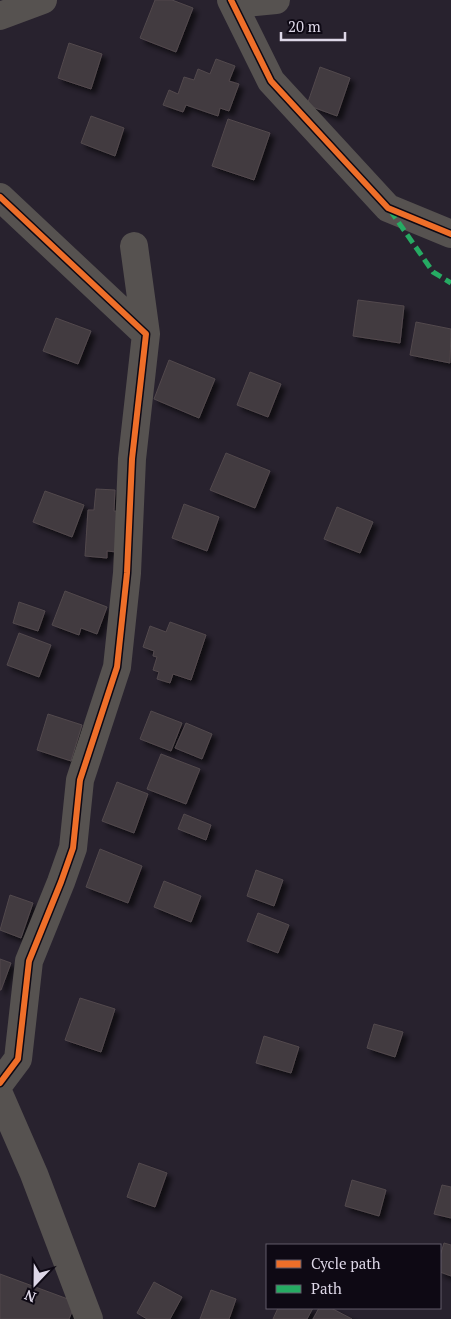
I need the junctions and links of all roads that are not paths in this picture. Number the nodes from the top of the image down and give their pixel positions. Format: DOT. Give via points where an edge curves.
graph roads {
  1 [pos="43,0"];
  2 [pos="276,0"];
  3 [pos="232,2"];
  4 [pos="0,16"];
  5 [pos="0,197"];
  6 [pos="451,234"];
  7 [pos="134,246"];
  8 [pos="146,334"];
  9 [pos="0,1083"];
  10 [pos="0,1096"];
  11 [pos="89,1319"];
  1 -- 4 [label="street"];
  2 -- 3 [label="street"];
  3 -- 6 [label="street" via="271,81 388,208"];
  5 -- 8 [label="street"];
  7 -- 8 [label="street"];
  8 -- 9 [label="street" via="132,459 127,573 117,667 80,780 73,848 29,961 18,1059"];
  10 -- 11 [label="street" via="34,1174"];
}
